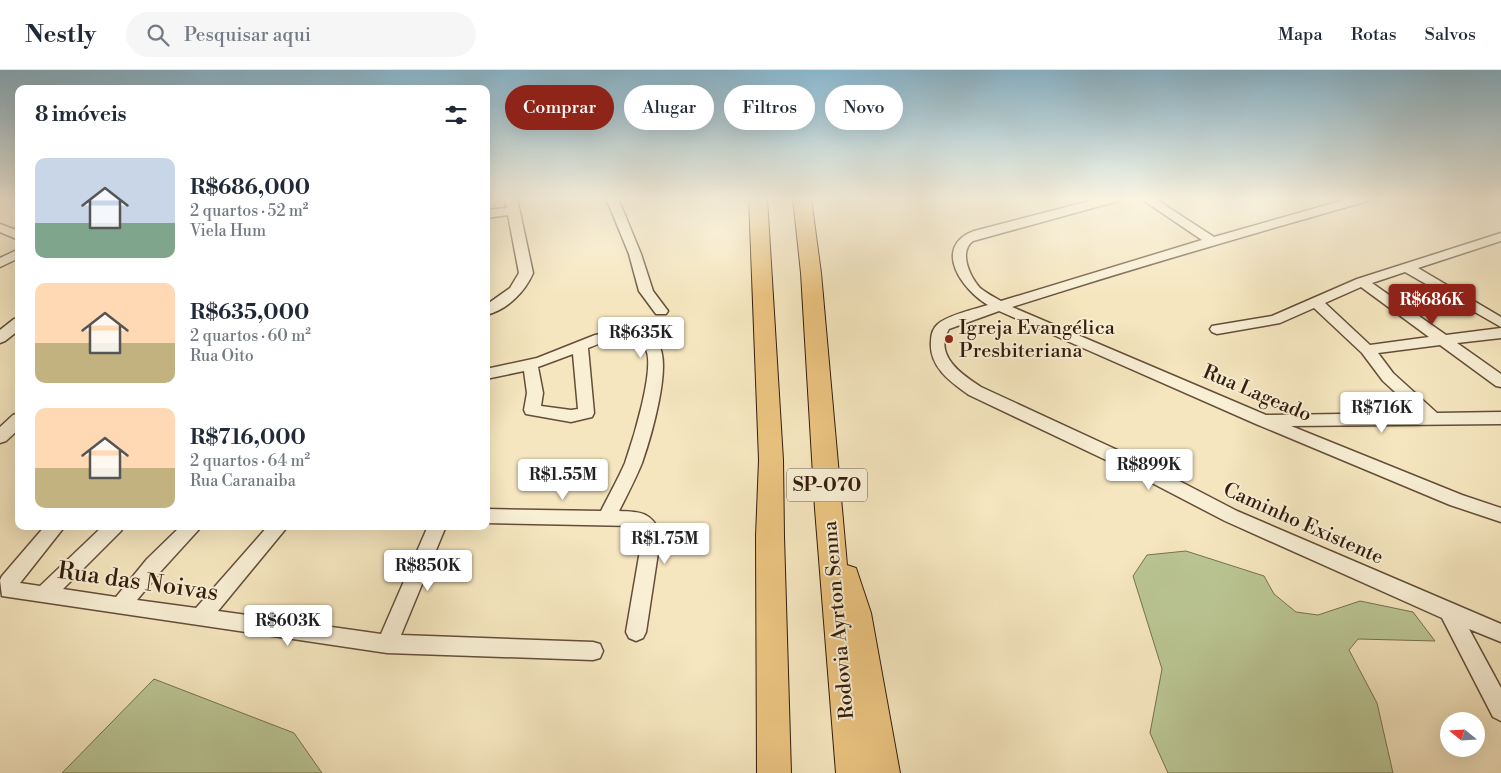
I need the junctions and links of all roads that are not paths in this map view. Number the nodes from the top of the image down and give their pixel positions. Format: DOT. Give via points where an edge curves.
graph roads {
  1 [pos="517,231"];
  2 [pos="625,231"];
  3 [pos="760,231"];
  4 [pos="806,231"];
  5 [pos="990,231"];
  6 [pos="1197,231"];
  7 [pos="1252,231"];
  8 [pos="1501,237"];
  9 [pos="1214,242"];
  10 [pos="15,255"];
  11 [pos="0,263"];
  12 [pos="1406,267"];
  13 [pos="1362,282"];
  14 [pos="1313,303"];
  15 [pos="999,306"];
  16 [pos="490,309"];
  17 [pos="661,311"];
  18 [pos="1501,323"];
  19 [pos="15,325"];
  20 [pos="1217,329"];
  21 [pos="1501,333"];
  22 [pos="0,338"];
  23 [pos="1443,340"];
  24 [pos="580,347"];
  25 [pos="1367,350"];
  26 [pos="530,364"];
  27 [pos="490,373"];
  28 [pos="1501,382"];
  29 [pos="1433,418"];
  30 [pos="1501,418"];
  31 [pos="1262,420"];
  32 [pos="15,423"];
  33 [pos="0,437"];
  34 [pos="828,509"];
  35 [pos="1501,515"];
  36 [pos="490,516"];
  37 [pos="607,518"];
  38 [pos="53,530"];
  39 [pos="111,530"];
  40 [pos="188,530"];
  41 [pos="275,530"];
  42 [pos="435,530"];
  43 [pos="44,595"];
  44 [pos="120,606"];
  45 [pos="1449,612"];
  46 [pos="201,616"];
  47 [pos="636,632"];
  48 [pos="1501,633"];
  49 [pos="387,644"];
  50 [pos="593,651"];
  51 [pos="1501,710"];
  52 [pos="774,773"];
  53 [pos="853,773"];
  54 [pos="883,773"];
  1 -- 16 [label="street" via="526,273 514,294"];
  2 -- 17 [label="street" via="646,291"];
  3 -- 52 [label="highway, SP-070" via="771,460"];
  4 -- 34 [label="highway, Rodovia Ayrton Senna / SP-070"];
  5 -- 15 [label="street, Rua Lageado" via="963,242 960,261 965,276 976,291"];
  6 -- 9 [label="street"];
  7 -- 9 [label="street"];
  8 -- 12 [label="street"];
  9 -- 15 [label="street"];
  10 -- 11 [label="street"];
  12 -- 13 [label="street"];
  12 -- 18 [label="street"];
  13 -- 14 [label="street"];
  13 -- 23 [label="street"];
  14 -- 20 [label="street" via="1275,320"];
  14 -- 25 [label="street"];
  15 -- 31 [label="street, Rua Lageado"];
  15 -- 45 [label="street, Caminho Existente" via="959,320 939,332 937,352 955,378 975,391 1133,465 1231,516"];
  19 -- 22 [label="street"];
  21 -- 23 [label="street"];
  23 -- 25 [label="street"];
  23 -- 28 [label="street"];
  24 -- 26 [label="street"];
  24 -- 26 [label="street" via="586,414 571,416 532,410 535,395"];
  24 -- 37 [label="street" via="611,337 635,335 652,345 656,357 657,378 639,447"];
  25 -- 29 [label="street" via="1388,377"];
  26 -- 27 [label="street"];
  29 -- 30 [label="street"];
  29 -- 31 [label="street"];
  31 -- 35 [label="street, Rua Lageado" via="1456,500"];
  32 -- 33 [label="street"];
  34 -- 53 [label="highway, Rodovia Ayrton Senna / SP-070"];
  34 -- 54 [label="highway" via="856,613"];
  36 -- 37 [label="street"];
  37 -- 47 [label="street" via="638,519 647,524 652,533"];
  38 -- 43 [label="street, Rua das Noivas" via="7,586 9,590"];
  39 -- 43 [label="street"];
  40 -- 44 [label="street"];
  41 -- 46 [label="street"];
  42 -- 49 [label="street"];
  43 -- 44 [label="street, Rua das Noivas"];
  44 -- 46 [label="street, Rua das Noivas"];
  45 -- 48 [label="street, Caminho Existente"];
  45 -- 51 [label="street"];
  46 -- 49 [label="street, Rua das Noivas"];
  49 -- 50 [label="street, Rua das Noivas"];
}
